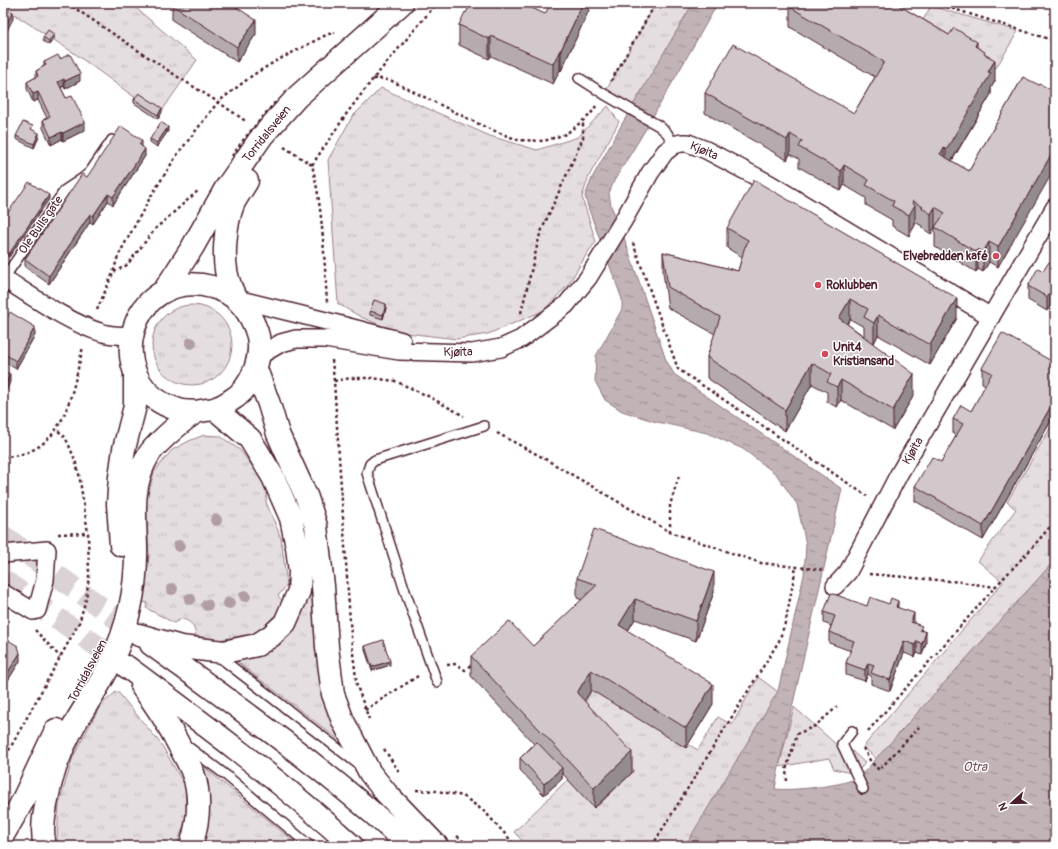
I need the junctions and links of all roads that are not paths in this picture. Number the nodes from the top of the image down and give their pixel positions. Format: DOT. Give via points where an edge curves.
graph roads {
  1 [pos="402,3"];
  2 [pos="409,3"];
  3 [pos="579,78"];
  4 [pos="112,140"];
  5 [pos="674,145"];
  6 [pos="1055,207"];
  7 [pos="3,278"];
  8 [pos="164,291"];
  9 [pos="237,299"];
  10 [pos="991,317"];
  11 [pos="131,336"];
  12 [pos="426,351"];
  13 [pos="256,363"];
  14 [pos="135,374"];
  15 [pos="206,410"];
  16 [pos="484,426"];
  17 [pos="3,554"];
  18 [pos="836,586"];
  19 [pos="3,593"];
  20 [pos="211,650"];
  21 [pos="437,682"];
  22 [pos="852,731"];
  23 [pos="176,738"];
  24 [pos="370,773"];
  25 [pos="863,789"];
  26 [pos="3,835"];
  27 [pos="45,846"];
  28 [pos="191,846"];
  29 [pos="310,846"];
  30 [pos="352,846"];
  31 [pos="410,846"];
  32 [pos="437,846"];
  1 -- 8 [label="main road, Torridalsveien" via="297,97 262,136 226,188"];
  2 -- 9 [label="main road, Torridalsveien" via="387,34 321,92 273,142 234,202 227,226 226,259 229,284"];
  3 -- 5 [label="lane" via="660,126"];
  4 -- 7 [label="lane, Ole Bulls gate" via="90,172 65,190"];
  5 -- 10 [label="street, Kjøita" via="694,144 770,184"];
  5 -- 12 [label="street, Kjøita" via="665,152 650,173 588,278 566,305 521,339 505,347 472,353"];
  6 -- 10 [label="street, Kjøita"];
  7 -- 11 [label="street, Ole Bulls gate" via="88,328 105,334"];
  8 -- 9 [label="main road" via="182,284 202,284 220,289"];
  8 -- 11 [label="main road" via="149,302 137,318"];
  9 -- 12 [label="street, Kjøita" via="401,341"];
  9 -- 13 [label="main road" via="249,314 257,331"];
  10 -- 18 [label="street, Kjøita" via="902,469 848,572"];
  11 -- 14 [label="main road"];
  12 -- 13 [label="street, Kjøita" via="399,351 339,341 296,339 281,343"];
  13 -- 15 [label="main road" via="247,386 232,400"];
  13 -- 24 [label="main road" via="278,434 307,498 316,526 333,694 343,721"];
  14 -- 15 [label="main road" via="145,390 161,403 180,411"];
  14 -- 26 [label="main road, Torridalsveien" via="135,406 124,449 118,504 122,553 119,594 110,627 98,656 63,717 20,806"];
  15 -- 20 [label="main road" via="250,439 273,477 291,518 300,572 299,591 285,624 257,645 224,652"];
  15 -- 27 [label="main road, Torridalsveien" via="157,444 148,455 140,473 134,502 136,560 131,603 111,662 72,730 55,768 44,815"];
  16 -- 21 [label="lane" via="375,460 370,464 367,473"];
  17 -- 19 [label="street" via="47,550 45,580 38,610 33,611"];
  20 -- 24 [label="lane"];
  20 -- 31 [label="main road" via="181,647 139,635 233,702 340,786"];
  22 -- 25 [label="lane" via="842,744"];
  23 -- 28 [label="main road" via="193,772 197,789 199,807"];
  23 -- 29 [label="lane" via="227,776"];
  23 -- 30 [label="main road" via="159,708 127,667 255,763"];
  24 -- 32 [label="main road"];
}
